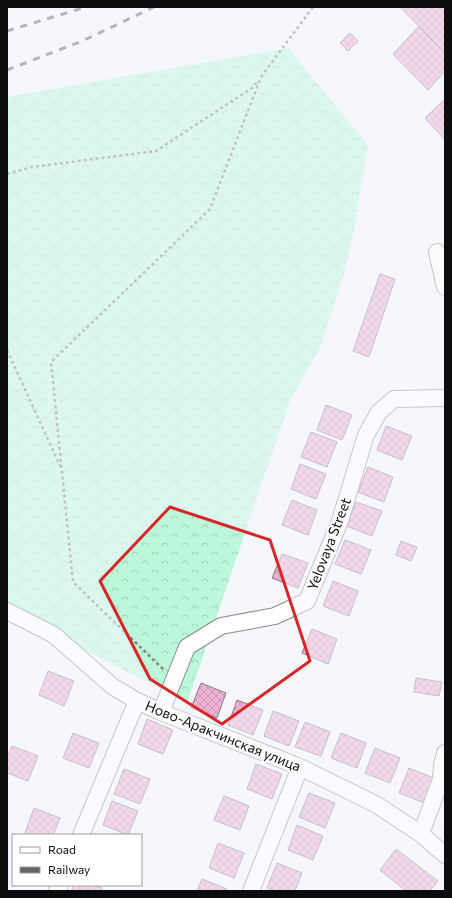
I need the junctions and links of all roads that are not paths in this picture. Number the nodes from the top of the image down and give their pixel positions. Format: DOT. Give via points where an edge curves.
graph roads {
  1 [pos="437,252"];
  2 [pos="445,287"];
  3 [pos="445,398"];
  4 [pos="7,611"];
  5 [pos="138,701"];
  6 [pos="161,712"];
  7 [pos="445,753"];
  8 [pos="300,767"];
  9 [pos="81,834"];
  10 [pos="421,834"];
  11 [pos="445,855"];
  12 [pos="251,891"];
  1 -- 2 [label="street"];
  3 -- 6 [label="street, Yelovaya Street" via="394,399 379,412 366,435 340,521 307,601 275,616 221,626 187,647"];
  4 -- 5 [label="street, Ново-Аракчинская улица" via="54,635 112,686"];
  5 -- 6 [label="street, Ново-Аракчинская улица"];
  5 -- 9 [label="street"];
  6 -- 8 [label="street, Ново-Аракчинская улица"];
  7 -- 10 [label="street" via="441,779"];
  8 -- 10 [label="street, Ново-Аракчинская улица" via="377,805"];
  8 -- 12 [label="street"];
  10 -- 11 [label="street, Ново-Аракчинская улица"];
}
